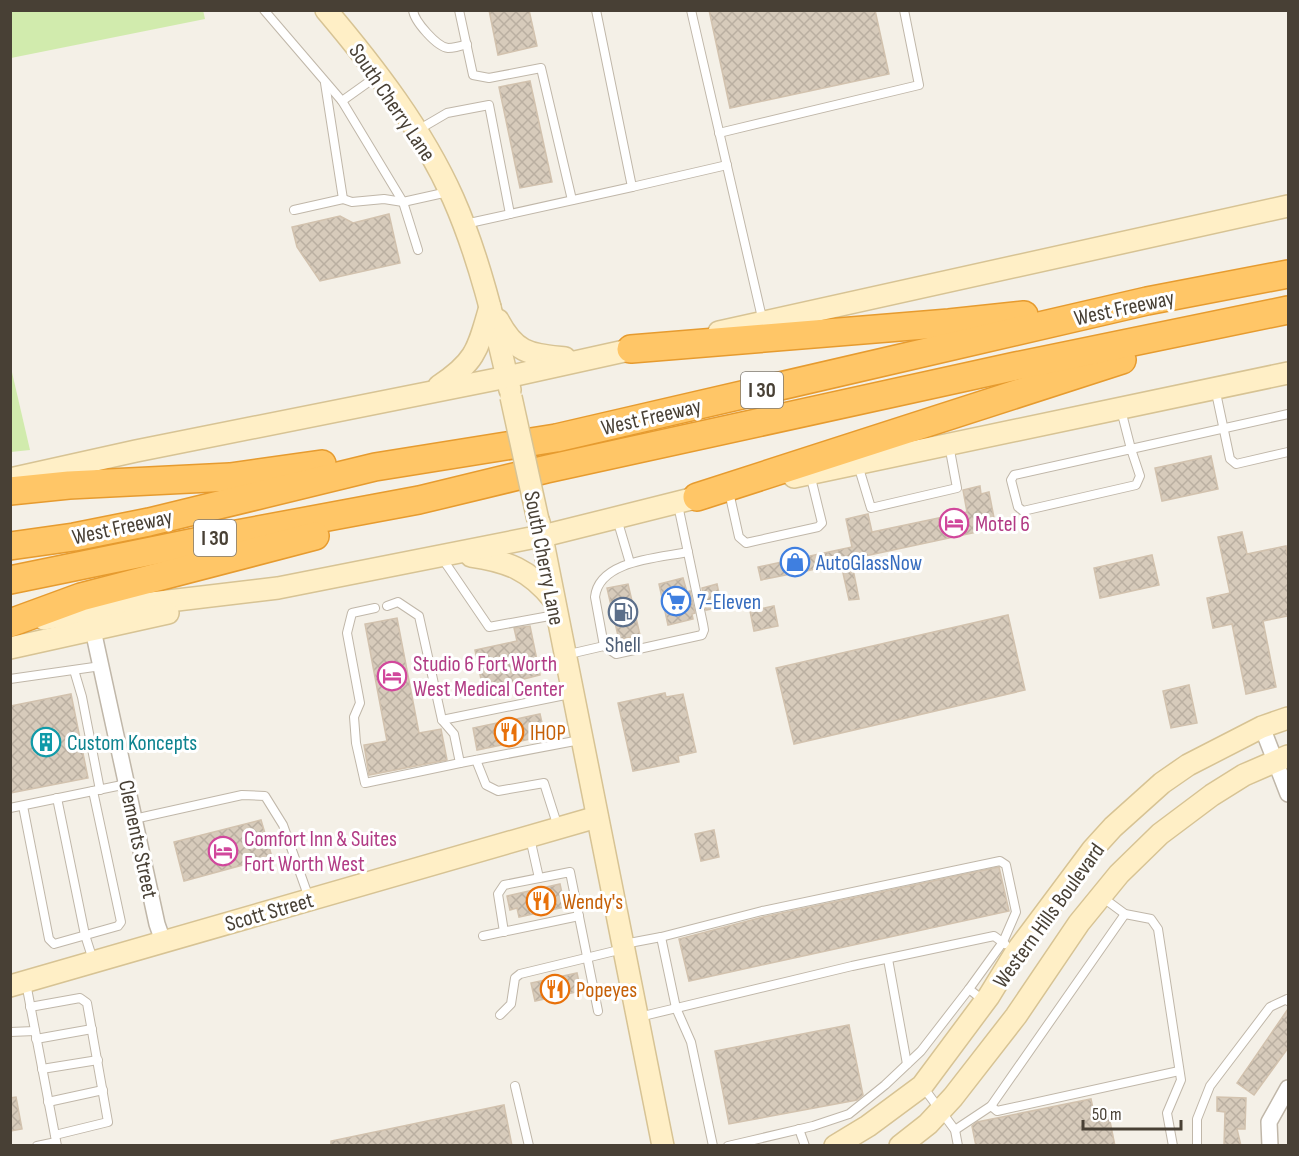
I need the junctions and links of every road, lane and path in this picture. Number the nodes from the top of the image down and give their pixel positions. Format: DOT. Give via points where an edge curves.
graph roads {
  1 [pos="264,10"];
  2 [pos="326,10"];
  3 [pos="413,10"];
  4 [pos="459,10"];
  5 [pos="596,10"];
  6 [pos="692,10"];
  7 [pos="904,10"];
  8 [pos="467,44"];
  9 [pos="379,75"];
  10 [pos="325,81"];
  11 [pos="342,100"];
  12 [pos="417,130"];
  13 [pos="719,133"];
  14 [pos="727,165"];
  15 [pos="632,186"];
  16 [pos="450,191"];
  17 [pos="343,199"];
  18 [pos="572,200"];
  19 [pos="403,202"];
  20 [pos="1288,206"];
  21 [pos="294,210"];
  22 [pos="510,214"];
  23 [pos="463,224"];
  24 [pos="418,250"];
  25 [pos="1288,273"];
  26 [pos="1147,301"];
  27 [pos="490,306"];
  28 [pos="1280,312"];
  29 [pos="763,322"];
  30 [pos="631,349"];
  31 [pos="579,361"];
  32 [pos="1288,373"];
  33 [pos="509,387"];
  34 [pos="1215,388"];
  35 [pos="430,392"];
  36 [pos="1120,408"];
  37 [pos="1288,414"];
  38 [pos="1224,429"];
  39 [pos="949,444"];
  40 [pos="1131,449"];
  41 [pos="1288,452"];
  42 [pos="858,463"];
  43 [pos="375,466"];
  44 [pos="809,468"];
  45 [pos="10,479"];
  46 [pos="728,489"];
  47 [pos="10,491"];
  48 [pos="419,500"];
  49 [pos="687,500"];
  50 [pos="617,518"];
  51 [pos="540,528"];
  52 [pos="10,546"];
  53 [pos="688,552"];
  54 [pos="448,555"];
  55 [pos="630,563"];
  56 [pos="10,580"];
  57 [pos="278,588"];
  58 [pos="387,606"];
  59 [pos="555,607"];
  60 [pos="375,608"];
  61 [pos="10,624"];
  62 [pos="93,630"];
  63 [pos="604,646"];
  64 [pos="10,648"];
  65 [pos="564,655"];
  66 [pos="100,666"];
  67 [pos="74,670"];
  68 [pos="10,679"];
  69 [pos="572,694"];
  70 [pos="1288,718"];
  71 [pos="442,720"];
  72 [pos="1263,727"];
  73 [pos="581,740"];
  74 [pos="1281,759"];
  75 [pos="476,760"];
  76 [pos="460,763"];
  77 [pos="127,784"];
  78 [pos="96,790"];
  79 [pos="1288,794"];
  80 [pos="57,798"];
  81 [pos="23,806"];
  82 [pos="10,808"];
  83 [pos="597,817"];
  84 [pos="134,819"];
  85 [pos="558,828"];
  86 [pos="530,836"];
  87 [pos="539,878"];
  88 [pos="1101,896"];
  89 [pos="309,899"];
  90 [pos="1125,914"];
  91 [pos="579,916"];
  92 [pos="504,932"];
  93 [pos="85,935"];
  94 [pos="483,936"];
  95 [pos="661,937"];
  96 [pos="163,941"];
  97 [pos="623,946"];
  98 [pos="1010,947"];
  99 [pos="587,958"];
  100 [pos="888,959"];
  101 [pos="93,961"];
  102 [pos="18,983"];
  103 [pos="977,995"];
  104 [pos="1288,1001"];
  105 [pos="30,1007"];
  106 [pos="676,1008"];
  107 [pos="598,1011"];
  108 [pos="500,1015"];
  109 [pos="638,1018"];
  110 [pos="92,1029"];
  111 [pos="10,1032"];
  112 [pos="36,1035"];
  113 [pos="921,1052"];
  114 [pos="98,1060"];
  115 [pos="907,1064"];
  116 [pos="938,1065"];
  117 [pos="42,1069"];
  118 [pos="1179,1071"];
  119 [pos="515,1086"];
  120 [pos="922,1086"];
  121 [pos="1288,1088"];
  122 [pos="104,1090"];
  123 [pos="48,1102"];
  124 [pos="991,1106"];
  125 [pos="942,1110"];
  126 [pos="799,1129"];
  127 [pos="955,1130"];
  128 [pos="56,1141"];
  129 [pos="37,1146"];
  130 [pos="529,1146"];
  131 [pos="663,1146"];
  132 [pos="713,1146"];
  133 [pos="728,1146"];
  134 [pos="805,1146"];
  135 [pos="835,1146"];
  136 [pos="900,1146"];
  137 [pos="958,1146"];
  138 [pos="1173,1146"];
  139 [pos="1197,1146"];
  140 [pos="1270,1146"];
  1 -- 10 [label="lane"];
  2 -- 9 [label="main road, South Cherry Lane"];
  3 -- 8 [label="lane" via="414,17 443,46"];
  4 -- 8 [label="lane"];
  5 -- 15 [label="lane"];
  6 -- 13 [label="lane"];
  7 -- 13 [label="lane" via="919,85"];
  8 -- 18 [label="lane" via="473,75 489,78 541,68"];
  9 -- 11 [label="lane"];
  9 -- 12 [label="main road, South Cherry Lane"];
  10 -- 11 [label="lane"];
  10 -- 17 [label="lane"];
  11 -- 19 [label="lane"];
  12 -- 16 [label="main road, South Cherry Lane"];
  12 -- 22 [label="lane" via="447,113 489,105"];
  13 -- 14 [label="lane"];
  14 -- 15 [label="lane"];
  14 -- 29 [label="lane"];
  15 -- 18 [label="lane"];
  16 -- 19 [label="lane"];
  16 -- 23 [label="main road, South Cherry Lane"];
  17 -- 19 [label="lane"];
  17 -- 21 [label="lane"];
  18 -- 22 [label="lane"];
  19 -- 24 [label="lane"];
  20 -- 29 [label="main road"];
  22 -- 23 [label="lane"];
  23 -- 27 [label="main road, South Cherry Lane"];
  25 -- 26 [label="highway, West Freeway / I 30"];
  26 -- 30 [label="highway" via="949,323"];
  26 -- 43 [label="highway, West Freeway / I 30" via="556,438"];
  27 -- 31 [label="main road" via="505,334 528,353"];
  27 -- 33 [label="main road, South Cherry Lane"];
  27 -- 35 [label="main road" via="472,359"];
  28 -- 44 [label="highway" via="993,400"];
  28 -- 48 [label="highway, West Freeway / I 30" via="1016,366"];
  29 -- 30 [label="main road"];
  30 -- 31 [label="main road"];
  31 -- 33 [label="main road"];
  32 -- 34 [label="main road"];
  33 -- 35 [label="main road"];
  33 -- 51 [label="main road, South Cherry Lane, bridge"];
  34 -- 36 [label="main road"];
  34 -- 38 [label="lane"];
  35 -- 45 [label="main road"];
  36 -- 39 [label="main road"];
  36 -- 40 [label="lane"];
  37 -- 38 [label="lane"];
  38 -- 40 [label="lane"];
  38 -- 41 [label="lane" via="1230,459 1236,464"];
  39 -- 42 [label="main road"];
  39 -- 42 [label="lane" via="957,488 871,508"];
  40 -- 40 [label="lane" via="1140,476 1136,486 1023,511 1018,507 1011,480 1014,476"];
  42 -- 44 [label="main road"];
  43 -- 47 [label="highway" via="326,464 230,477"];
  43 -- 52 [label="highway, West Freeway / I 30" via="149,522"];
  44 -- 46 [label="highway"];
  44 -- 46 [label="lane" via="822,523 818,527 746,543 739,537"];
  46 -- 49 [label="highway"];
  48 -- 56 [label="highway, West Freeway / I 30"];
  48 -- 61 [label="highway" via="388,518 81,597"];
  49 -- 50 [label="main road"];
  49 -- 53 [label="lane"];
  50 -- 51 [label="main road"];
  50 -- 55 [label="lane"];
  51 -- 54 [label="main road"];
  51 -- 59 [label="main road, South Cherry Lane"];
  53 -- 55 [label="lane"];
  53 -- 63 [label="lane" via="702,635 616,654"];
  54 -- 57 [label="main road"];
  54 -- 59 [label="main road" via="496,560 522,570 540,583"];
  54 -- 59 [label="lane" via="489,627"];
  55 -- 63 [label="lane" via="608,572 596,590"];
  57 -- 61 [label="main road"];
  57 -- 62 [label="main road"];
  58 -- 71 [label="lane" via="398,602 419,616"];
  59 -- 65 [label="main road, South Cherry Lane"];
  60 -- 76 [label="lane" via="352,613 347,633 360,703 354,717 365,783"];
  62 -- 64 [label="main road"];
  62 -- 66 [label="street, Clements Street"];
  63 -- 65 [label="lane"];
  65 -- 69 [label="main road, South Cherry Lane"];
  66 -- 67 [label="lane"];
  66 -- 77 [label="street, Clements Street"];
  67 -- 68 [label="lane"];
  67 -- 78 [label="lane"];
  69 -- 71 [label="lane"];
  69 -- 73 [label="main road, South Cherry Lane"];
  70 -- 72 [label="main road, Western Hills Boulevard"];
  71 -- 76 [label="lane" via="454,734"];
  72 -- 74 [label="street"];
  72 -- 98 [label="main road, Western Hills Boulevard" via="1188,765 1134,807"];
  73 -- 75 [label="lane"];
  73 -- 83 [label="main road, South Cherry Lane"];
  74 -- 79 [label="street"];
  74 -- 88 [label="main road, Western Hills Boulevard" via="1212,795 1160,834"];
  75 -- 76 [label="lane"];
  75 -- 85 [label="lane" via="486,785 498,791 544,783"];
  77 -- 78 [label="lane"];
  77 -- 84 [label="street, Clements Street"];
  78 -- 80 [label="lane"];
  78 -- 93 [label="lane" via="121,922"];
  80 -- 81 [label="lane"];
  80 -- 93 [label="lane"];
  81 -- 82 [label="lane"];
  81 -- 93 [label="lane" via="49,939 54,944"];
  83 -- 85 [label="main road, Scott Street"];
  83 -- 97 [label="main road, South Cherry Lane"];
  84 -- 89 [label="lane" via="242,795 265,796 283,825"];
  84 -- 96 [label="street, Clements Street"];
  85 -- 86 [label="main road, Scott Street"];
  86 -- 87 [label="lane"];
  86 -- 89 [label="main road, Scott Street"];
  87 -- 91 [label="lane" via="570,872"];
  87 -- 92 [label="lane" via="500,889"];
  88 -- 90 [label="lane"];
  88 -- 125 [label="main road, Western Hills Boulevard" via="1016,1016"];
  89 -- 96 [label="main road, Scott Street"];
  90 -- 118 [label="lane" via="1151,919 1158,929"];
  90 -- 124 [label="lane"];
  91 -- 92 [label="lane"];
  91 -- 99 [label="lane"];
  92 -- 94 [label="lane"];
  93 -- 101 [label="lane"];
  95 -- 97 [label="lane"];
  95 -- 98 [label="lane" via="762,910 1000,861 1006,865 1016,912"];
  95 -- 106 [label="lane"];
  96 -- 101 [label="main road, Scott Street"];
  97 -- 99 [label="lane"];
  97 -- 109 [label="main road, South Cherry Lane"];
  98 -- 100 [label="lane" via="994,936"];
  98 -- 103 [label="main road, Western Hills Boulevard"];
  99 -- 107 [label="lane"];
  99 -- 108 [label="lane" via="520,974 515,978 511,1004"];
  100 -- 106 [label="lane"];
  100 -- 115 [label="lane"];
  101 -- 102 [label="main road, Scott Street"];
  102 -- 105 [label="lane"];
  103 -- 113 [label="lane"];
  103 -- 116 [label="main road, Western Hills Boulevard"];
  104 -- 139 [label="lane" via="1270,1007 1210,1086 1197,1119"];
  105 -- 110 [label="lane" via="80,999 87,1003"];
  105 -- 112 [label="lane"];
  106 -- 109 [label="lane"];
  106 -- 132 [label="lane" via="691,1042"];
  109 -- 131 [label="main road, South Cherry Lane"];
  110 -- 112 [label="lane"];
  110 -- 114 [label="lane"];
  111 -- 112 [label="lane"];
  112 -- 117 [label="lane"];
  113 -- 115 [label="lane"];
  113 -- 116 [label="lane"];
  114 -- 117 [label="lane"];
  114 -- 122 [label="lane"];
  115 -- 126 [label="lane" via="849,1114"];
  116 -- 120 [label="main road, Western Hills Boulevard"];
  117 -- 123 [label="lane"];
  118 -- 124 [label="lane" via="997,1111"];
  118 -- 138 [label="lane" via="1181,1080 1167,1113"];
  119 -- 130 [label="lane"];
  120 -- 125 [label="lane"];
  120 -- 135 [label="main road, Western Hills Boulevard"];
  121 -- 140 [label="street" via="1269,1122"];
  122 -- 123 [label="lane"];
  122 -- 128 [label="lane" via="108,1122"];
  123 -- 128 [label="lane"];
  124 -- 127 [label="lane"];
  125 -- 127 [label="lane"];
  125 -- 136 [label="main road, Western Hills Boulevard"];
  126 -- 133 [label="lane"];
  126 -- 134 [label="lane"];
  127 -- 137 [label="lane"];
  128 -- 129 [label="lane"];
}
